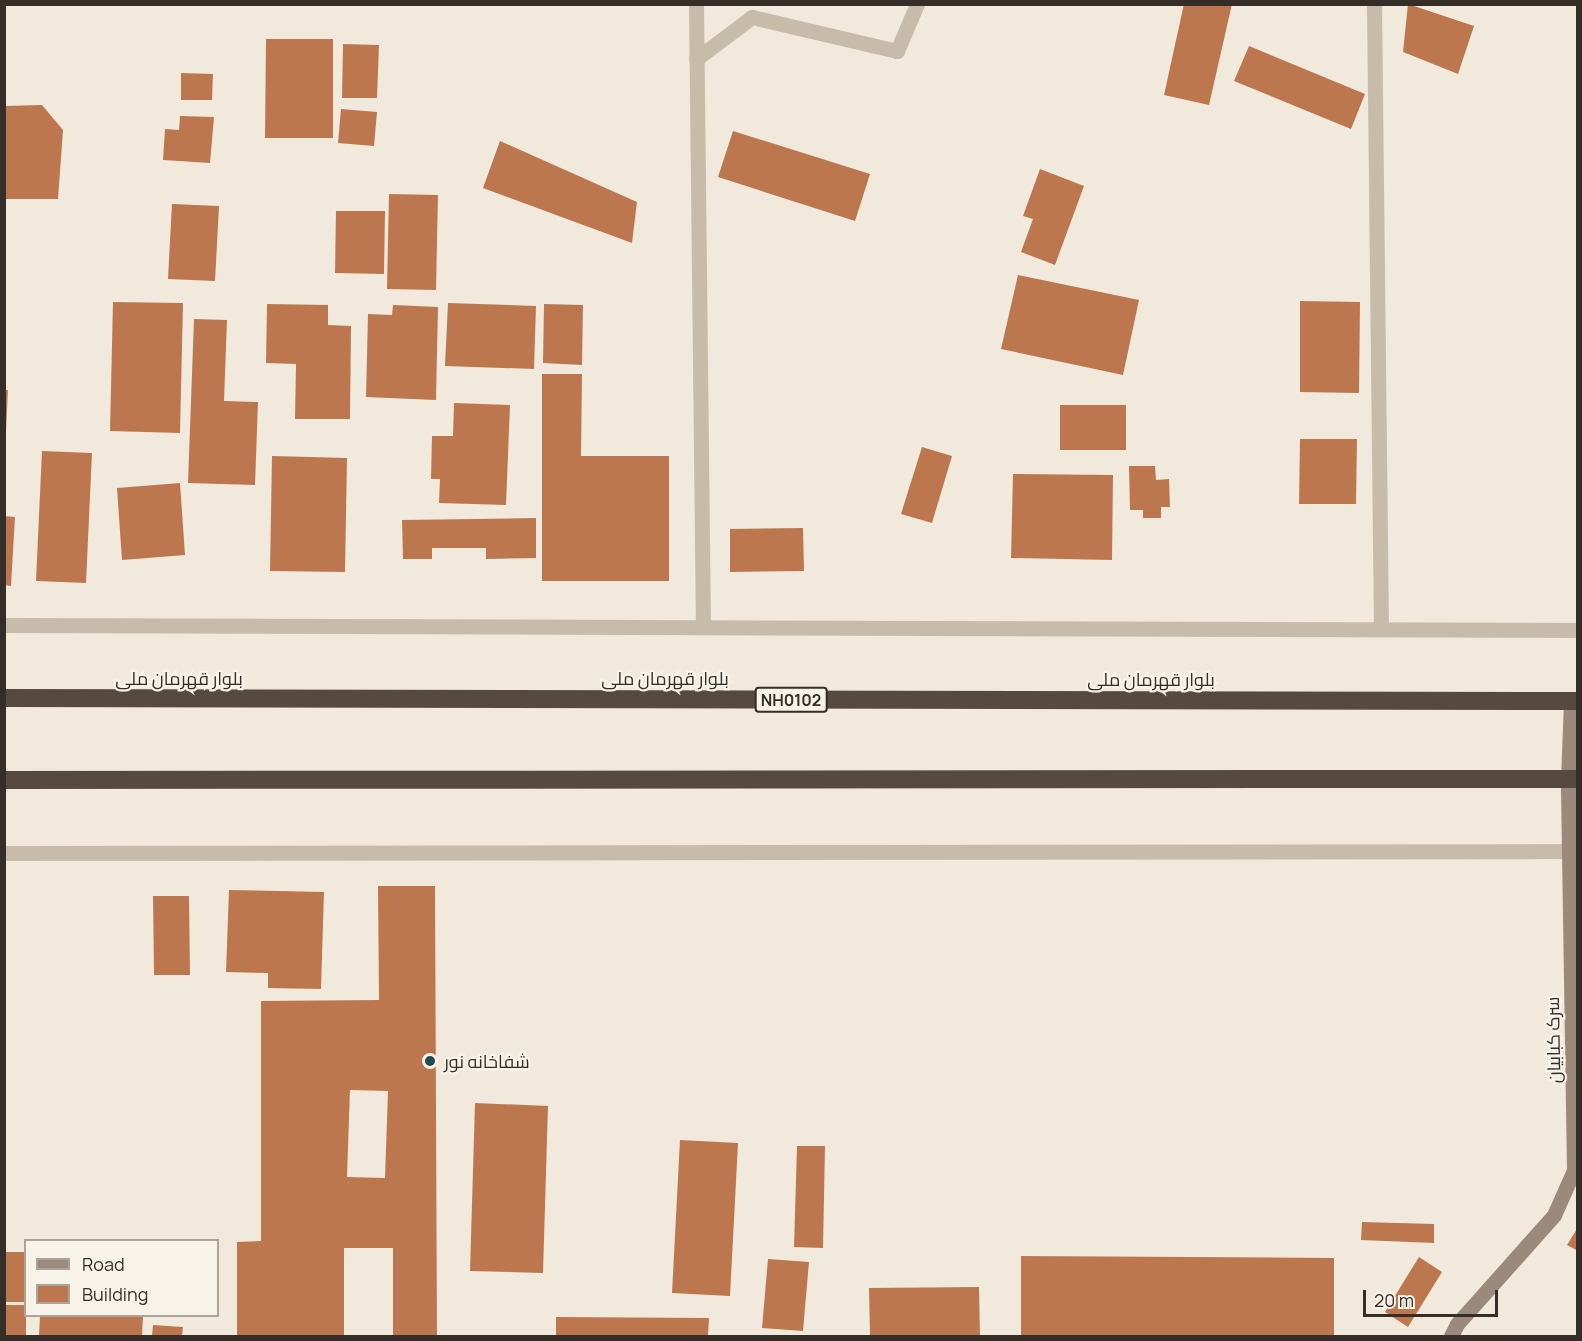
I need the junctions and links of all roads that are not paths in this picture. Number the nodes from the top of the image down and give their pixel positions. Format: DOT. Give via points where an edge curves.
graph roads {
  1 [pos="696,4"];
  2 [pos="917,4"];
  3 [pos="1374,4"];
  4 [pos="696,59"];
  5 [pos="4,625"];
  6 [pos="704,627"];
  7 [pos="1381,629"];
  8 [pos="1578,630"];
  9 [pos="4,698"];
  10 [pos="1574,701"];
  11 [pos="1573,779"];
  12 [pos="4,780"];
  13 [pos="1574,851"];
  14 [pos="4,853"];
  15 [pos="1451,1336"];
  1 -- 4 [label="street"];
  2 -- 4 [label="street" via="897,51 753,17"];
  3 -- 7 [label="street"];
  4 -- 6 [label="street"];
  5 -- 6 [label="street"];
  6 -- 7 [label="street"];
  7 -- 8 [label="street"];
  9 -- 10 [label="highway, بلوار قهرمان ملی / NH0102"];
  10 -- 11 [label="street, سرک کبابیان"];
  11 -- 12 [label="highway"];
  11 -- 13 [label="street, سرک کبابیان"];
  13 -- 14 [label="street"];
  13 -- 15 [label="street, سرک کبابیان" via="1574,1170 1554,1215 1457,1324"];
}
